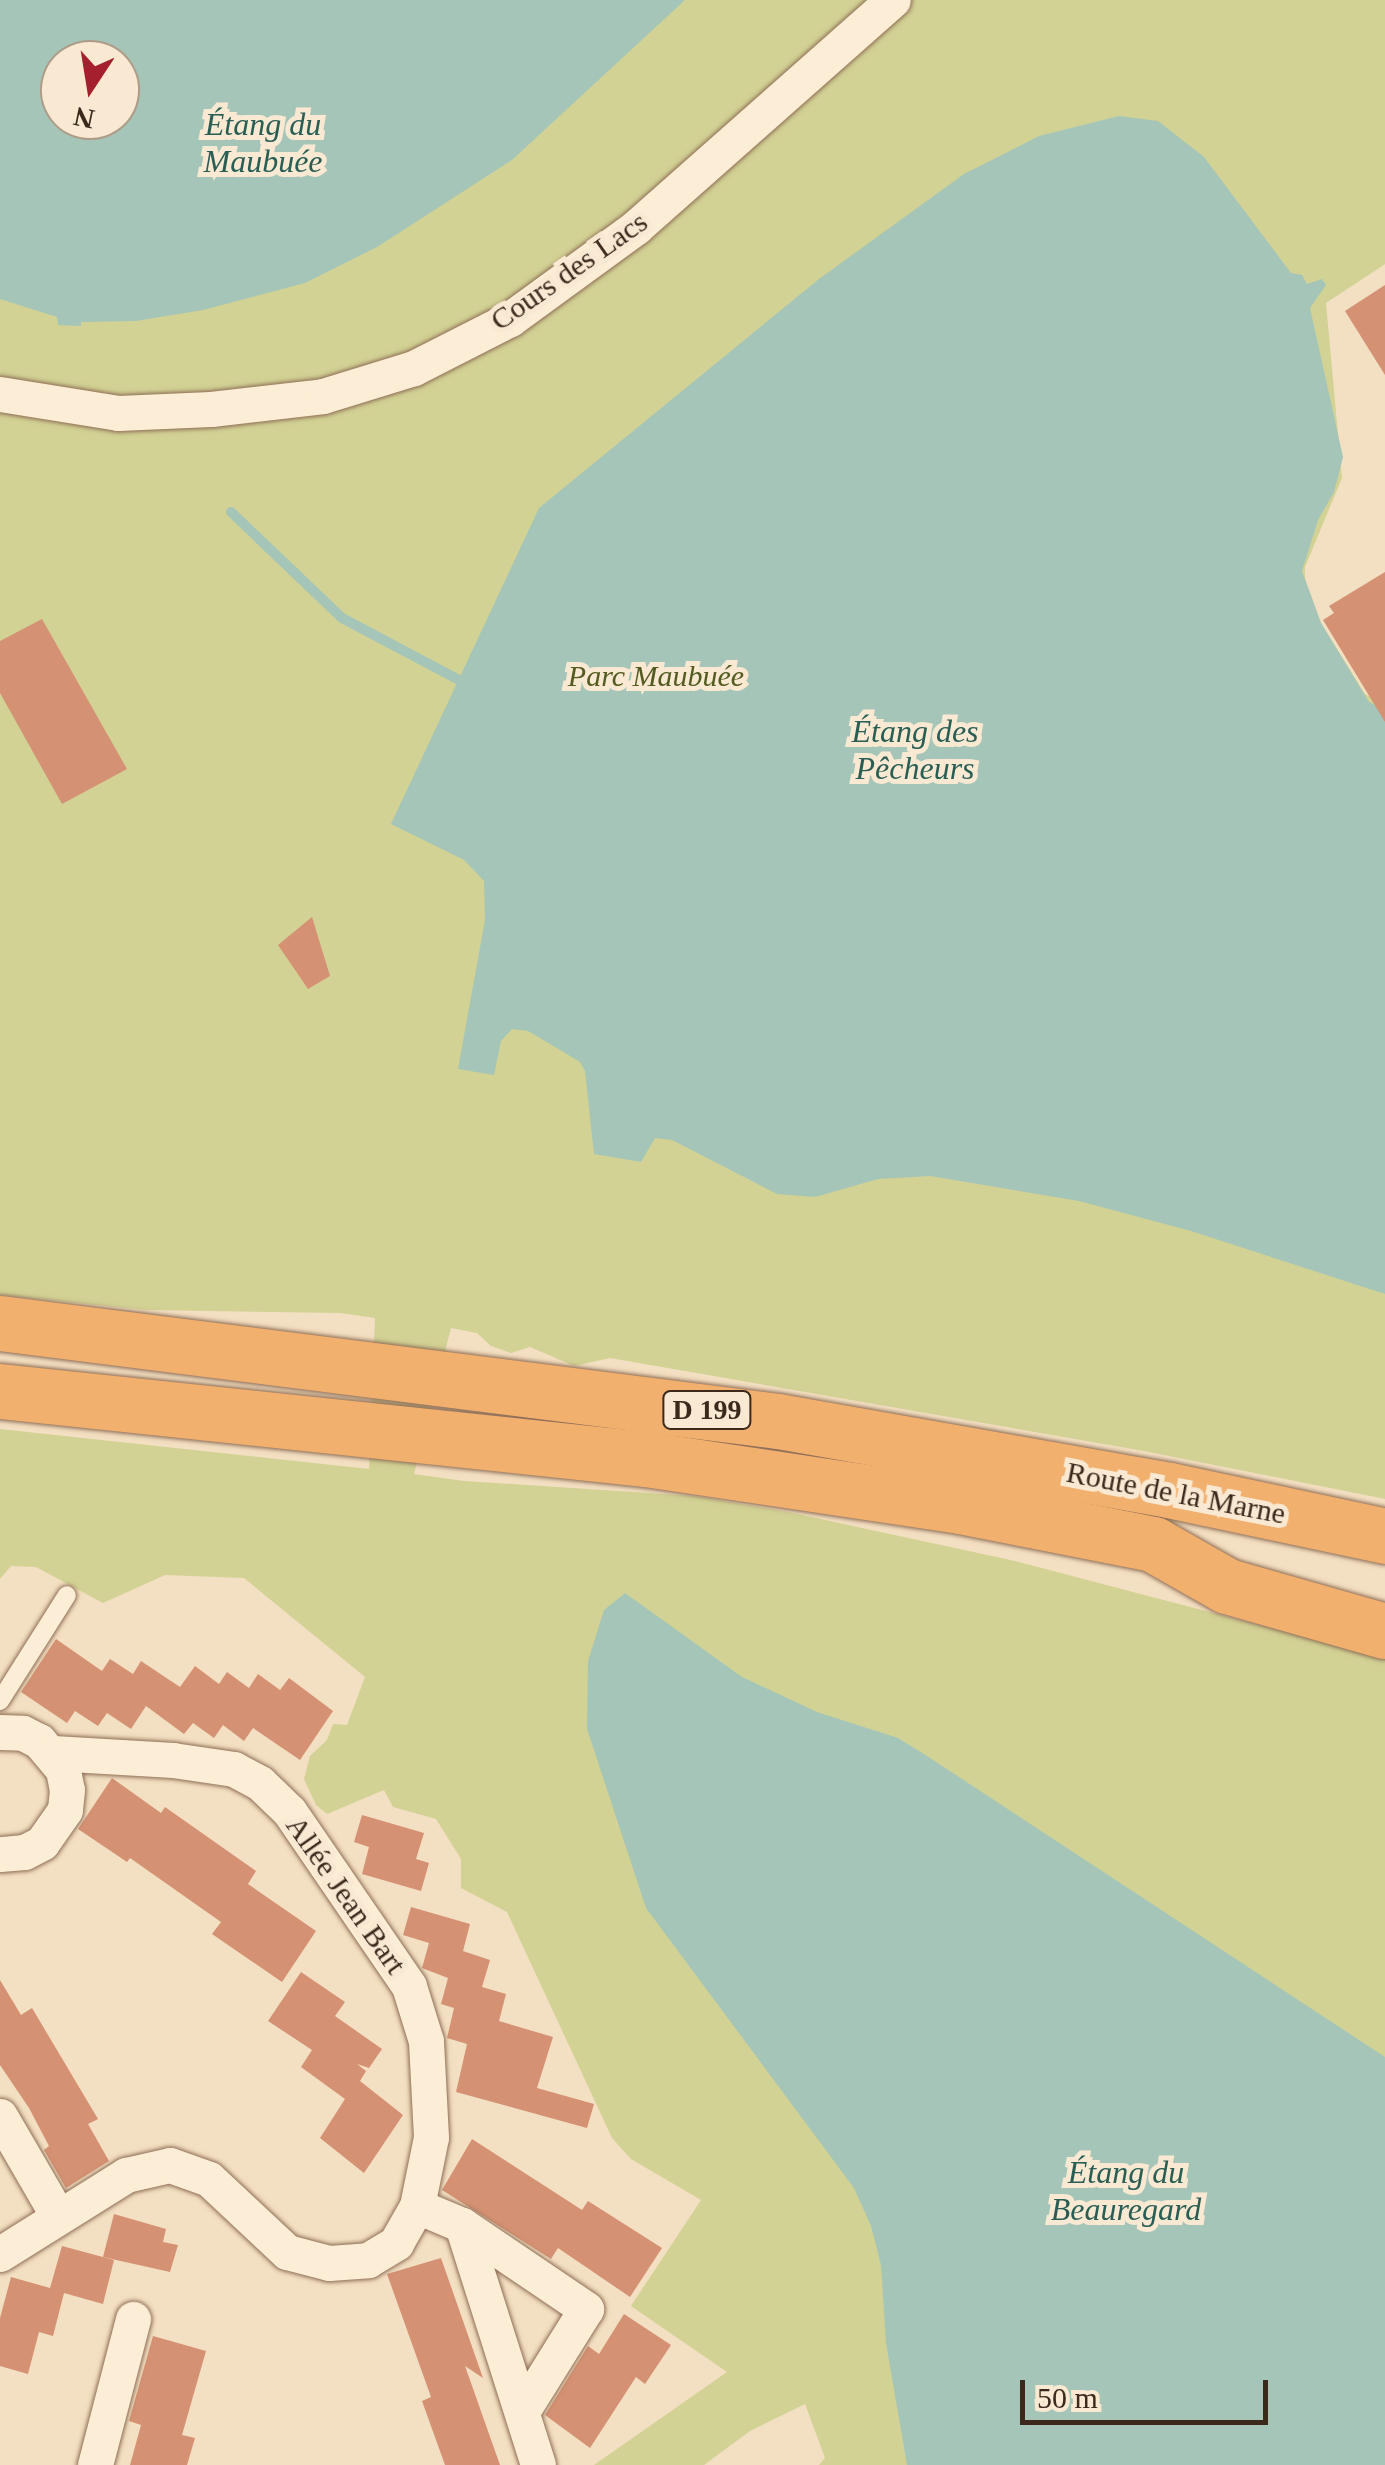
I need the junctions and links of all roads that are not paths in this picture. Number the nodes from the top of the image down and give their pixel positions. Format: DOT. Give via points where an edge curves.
graph roads {
  1 [pos="893,0"];
  2 [pos="0,394"];
  3 [pos="0,1323"];
  4 [pos="0,1391"];
  5 [pos="1385,1536"];
  6 [pos="1153,1544"];
  7 [pos="67,1595"];
  8 [pos="1385,1596"];
  9 [pos="1385,1632"];
  10 [pos="1,1719"];
  11 [pos="53,1752"];
  12 [pos="0,1854"];
  13 [pos="0,2116"];
  14 [pos="417,2206"];
  15 [pos="58,2216"];
  16 [pos="462,2225"];
  17 [pos="0,2254"];
  18 [pos="133,2319"];
  19 [pos="523,2410"];
  20 [pos="538,2464"];
  21 [pos="95,2465"];
  1 -- 2 [label="street, Cours des Lacs" via="636,227 510,319 414,368 322,396 210,409 118,413"];
  3 -- 5 [label="highway, Route de la Marne / D 199" via="778,1420"];
  4 -- 6 [label="highway, D 199" via="734,1472"];
  6 -- 8 [label="highway, Route de la Marne / D 199"];
  6 -- 9 [label="highway" via="1227,1586"];
  7 -- 10 [label="lane"];
  10 -- 11 [label="street, Allée Jean Bart"];
  11 -- 12 [label="street" via="68,1790 56,1828 24,1852"];
  11 -- 14 [label="street, Allée Jean Bart" via="234,1768 289,1811 409,1986 426,2041 431,2138"];
  13 -- 15 [label="street"];
  14 -- 15 [label="street, Allée Jean Bart" via="396,2243 368,2260 328,2264 287,2252 209,2179 170,2165 126,2175"];
  14 -- 16 [label="street"];
  15 -- 17 [label="street, Allée Jean Bart"];
  16 -- 19 [label="street"];
  16 -- 19 [label="street" via="586,2309"];
  18 -- 21 [label="street"];
  19 -- 20 [label="street"];
}
